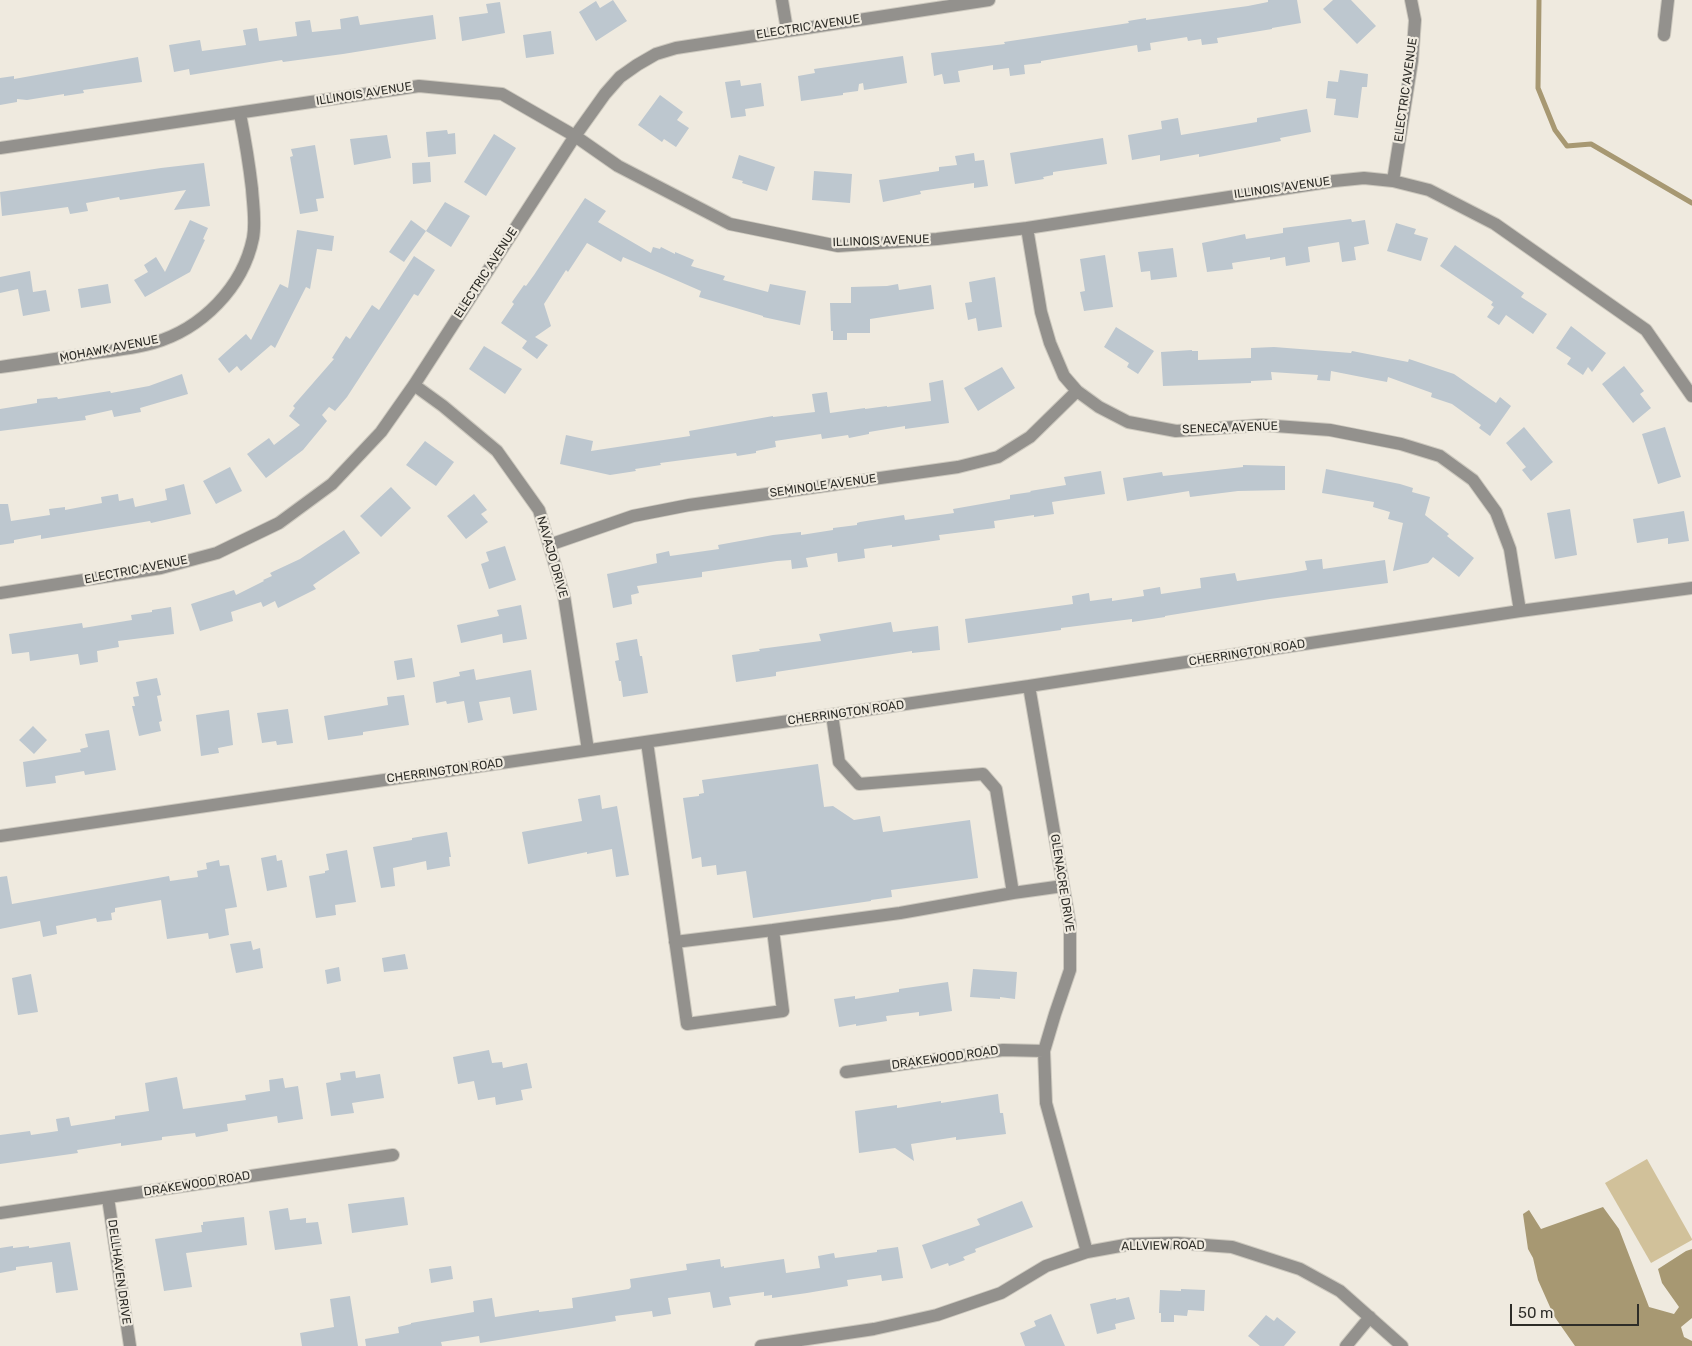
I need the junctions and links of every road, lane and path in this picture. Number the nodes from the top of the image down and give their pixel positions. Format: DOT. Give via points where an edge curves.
graph roads {
  1 [pos="782,0"];
  2 [pos="989,0"];
  3 [pos="1411,0"];
  4 [pos="1668,0"];
  5 [pos="786,30"];
  6 [pos="1664,35"];
  7 [pos="240,114"];
  8 [pos="575,136"];
  9 [pos="0,148"];
  10 [pos="1393,181"];
  11 [pos="1028,228"];
  12 [pos="0,367"];
  13 [pos="414,385"];
  14 [pos="1077,391"];
  15 [pos="1692,396"];
  16 [pos="549,544"];
  17 [pos="1692,588"];
  18 [pos="0,593"];
  19 [pos="1520,611"];
  20 [pos="1029,686"];
  21 [pos="832,715"];
  22 [pos="647,742"];
  23 [pos="588,750"];
  24 [pos="0,836"];
  25 [pos="1063,886"];
  26 [pos="1013,893"];
  27 [pos="773,930"];
  28 [pos="675,942"];
  29 [pos="1044,1051"];
  30 [pos="846,1072"];
  31 [pos="393,1154"];
  32 [pos="108,1198"];
  33 [pos="0,1213"];
  34 [pos="1087,1252"];
  35 [pos="1370,1317"];
  36 [pos="130,1346"];
  37 [pos="761,1346"];
  38 [pos="1346,1346"];
  39 [pos="1402,1346"];
  1 -- 5 [label="street"];
  2 -- 5 [label="street, ELECTRIC AVENUE"];
  3 -- 10 [label="street, ELECTRIC AVENUE" via="1415,20 1412,61"];
  4 -- 6 [label="street"];
  5 -- 8 [label="street, ELECTRIC AVENUE" via="656,54 620,77"];
  7 -- 8 [label="street, ILLINOIS AVENUE" via="419,86 502,94"];
  7 -- 9 [label="street, ILLINOIS AVENUE"];
  7 -- 12 [label="street, MOHAWK AVENUE" via="254,214 253,237 236,281 221,300 202,319 179,333 154,342"];
  8 -- 11 [label="street, ILLINOIS AVENUE" via="618,166 730,224 838,246"];
  8 -- 13 [label="street, ELECTRIC AVENUE"];
  10 -- 11 [label="street, ILLINOIS AVENUE" via="1364,178 1334,181"];
  10 -- 15 [label="street, ILLINOIS AVENUE" via="1429,190 1495,224 1625,314 1646,330"];
  11 -- 14 [label="street, SENECA AVENUE" via="1041,312 1050,343 1064,376"];
  13 -- 16 [label="street, NAVAJO DRIVE" via="497,451 539,510"];
  13 -- 18 [label="street, ELECTRIC AVENUE" via="381,432 332,484 279,523 217,553 161,568"];
  14 -- 16 [label="street, SEMINOLE AVENUE" via="1030,437 998,456 958,467 689,505 633,516"];
  14 -- 19 [label="street, SENECA AVENUE" via="1128,422 1176,431 1262,425 1330,430 1401,444 1440,456 1473,480 1496,512 1510,549"];
  16 -- 23 [label="street, NAVAJO DRIVE" via="564,596"];
  17 -- 19 [label="street, CHERRINGTON ROAD"];
  19 -- 20 [label="street, CHERRINGTON ROAD"];
  20 -- 21 [label="street, CHERRINGTON ROAD"];
  20 -- 25 [label="street, GLENACRE DRIVE"];
  21 -- 22 [label="street, CHERRINGTON ROAD"];
  21 -- 26 [label="street" via="839,762 859,784 983,774 996,789"];
  22 -- 23 [label="street, CHERRINGTON ROAD"];
  22 -- 28 [label="street"];
  23 -- 24 [label="street, CHERRINGTON ROAD"];
  25 -- 26 [label="street"];
  25 -- 29 [label="street, GLENACRE DRIVE" via="1070,925 1070,970"];
  26 -- 27 [label="street" via="900,913"];
  27 -- 28 [label="street"];
  27 -- 28 [label="street" via="783,1011 686,1024"];
  29 -- 30 [label="street, DRAKEWOOD ROAD" via="1004,1050"];
  29 -- 34 [label="street, GLENACRE DRIVE" via="1046,1103"];
  31 -- 32 [label="street, DRAKEWOOD ROAD"];
  32 -- 33 [label="street, DRAKEWOOD ROAD"];
  32 -- 36 [label="street, DELLHAVEN DRIVE"];
  34 -- 35 [label="street, ALLVIEW ROAD" via="1131,1244 1232,1247 1300,1268 1340,1291"];
  34 -- 37 [label="street, ALLVIEW ROAD" via="1046,1266 1001,1293 937,1315"];
  35 -- 38 [label="street"];
  35 -- 39 [label="street, ALLVIEW ROAD"];
}
